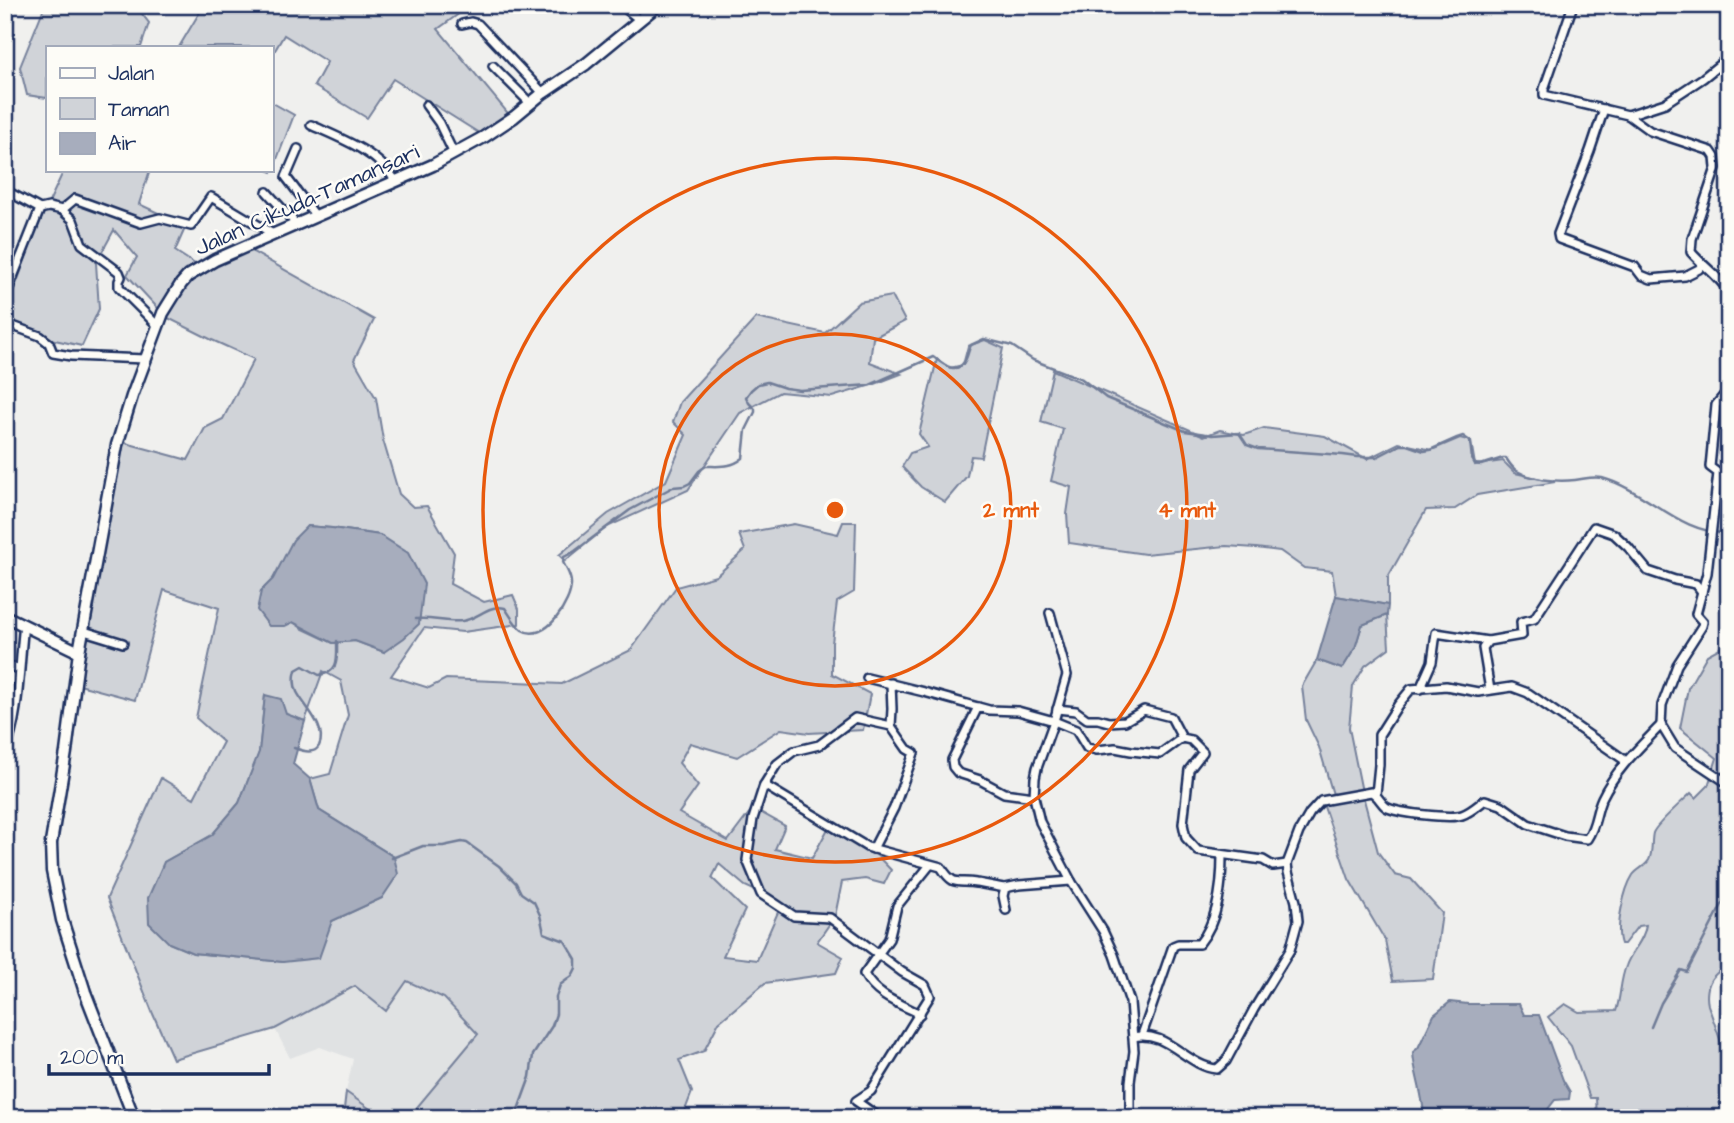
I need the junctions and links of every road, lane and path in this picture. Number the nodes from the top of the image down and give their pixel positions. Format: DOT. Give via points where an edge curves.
graph roads {
  1 [pos="621,5"];
  2 [pos="658,5"];
  3 [pos="1573,5"];
  4 [pos="640,20"];
  5 [pos="462,24"];
  6 [pos="1729,57"];
  7 [pos="493,66"];
  8 [pos="543,93"];
  9 [pos="530,103"];
  10 [pos="426,105"];
  11 [pos="1604,109"];
  12 [pos="1628,115"];
  13 [pos="311,125"];
  14 [pos="298,149"];
  15 [pos="454,154"];
  16 [pos="395,180"];
  17 [pos="5,190"];
  18 [pos="267,192"];
  19 [pos="40,209"];
  20 [pos="62,210"];
  21 [pos="315,215"];
  22 [pos="297,225"];
  23 [pos="273,234"];
  24 [pos="1702,264"];
  25 [pos="1729,292"];
  26 [pos="5,297"];
  27 [pos="5,323"];
  28 [pos="158,326"];
  29 [pos="145,359"];
  30 [pos="1729,389"];
  31 [pos="1702,592"];
  32 [pos="1049,613"];
  33 [pos="5,616"];
  34 [pos="24,624"];
  35 [pos="84,631"];
  36 [pos="1488,641"];
  37 [pos="123,643"];
  38 [pos="79,652"];
  39 [pos="5,666"];
  40 [pos="19,668"];
  41 [pos="867,678"];
  42 [pos="891,683"];
  43 [pos="1420,689"];
  44 [pos="1490,690"];
  45 [pos="978,708"];
  46 [pos="1057,709"];
  47 [pos="1054,721"];
  48 [pos="891,726"];
  49 [pos="1661,726"];
  50 [pos="1182,738"];
  51 [pos="5,752"];
  52 [pos="1626,761"];
  53 [pos="1729,784"];
  54 [pos="764,785"];
  55 [pos="1376,794"];
  56 [pos="1034,797"];
  57 [pos="873,849"];
  58 [pos="1222,855"];
  59 [pos="1287,864"];
  60 [pos="930,865"];
  61 [pos="1071,881"];
  62 [pos="1005,888"];
  63 [pos="1006,910"];
  64 [pos="878,955"];
  65 [pos="920,1014"];
  66 [pos="1142,1035"];
  67 [pos="1133,1037"];
  68 [pos="134,1118"];
  69 [pos="880,1118"];
  70 [pos="1130,1118"];
  1 -- 4 [label="street"];
  2 -- 4 [label="street, Jalan Cikuda–Tamansari"];
  3 -- 11 [label="street" via="1544,95"];
  4 -- 8 [label="street, Jalan Cikuda–Tamansari"];
  5 -- 8 [label="street" via="478,24"];
  6 -- 12 [label="street" via="1665,103"];
  7 -- 9 [label="street"];
  8 -- 9 [label="street, Jalan Cikuda–Tamansari"];
  9 -- 15 [label="street, Jalan Cikuda–Tamansari"];
  10 -- 15 [label="street"];
  11 -- 12 [label="street"];
  11 -- 24 [label="street" via="1559,239 1635,267 1651,279 1685,276"];
  12 -- 24 [label="street" via="1650,131 1711,151 1715,157 1716,168 1692,239 1691,252"];
  13 -- 16 [label="street" via="358,146 387,167"];
  14 -- 21 [label="street" via="286,177"];
  15 -- 16 [label="street, Jalan Cikuda–Tamansari"];
  16 -- 21 [label="street, Jalan Cikuda–Tamansari"];
  17 -- 19 [label="street"];
  18 -- 22 [label="street"];
  19 -- 20 [label="street"];
  19 -- 26 [label="street"];
  20 -- 23 [label="street" via="75,199 141,223 160,218 191,226 211,197"];
  20 -- 28 [label="street" via="73,220 82,244 119,272 119,287"];
  21 -- 22 [label="street, Jalan Cikuda–Tamansari"];
  22 -- 23 [label="street, Jalan Cikuda–Tamansari"];
  23 -- 28 [label="street, Jalan Cikuda–Tamansari" via="188,276"];
  24 -- 25 [label="street"];
  27 -- 29 [label="street" via="40,336 53,353"];
  28 -- 29 [label="street, Jalan Cikuda–Tamansari"];
  29 -- 35 [label="street, Jalan Cikuda–Tamansari" via="117,444"];
  30 -- 31 [label="street" via="1716,405 1710,467 1718,473"];
  31 -- 36 [label="street" via="1696,584 1648,571 1614,534 1594,527 1534,619 1521,622 1522,635"];
  31 -- 49 [label="street" via="1696,614 1702,626 1677,666 1662,705"];
  32 -- 46 [label="street" via="1067,675"];
  33 -- 34 [label="street"];
  34 -- 38 [label="street"];
  34 -- 40 [label="street"];
  35 -- 37 [label="street"];
  35 -- 38 [label="street, Jalan Cikuda–Tamansari"];
  36 -- 43 [label="street" via="1436,633 1432,662"];
  36 -- 44 [label="street" via="1483,648"];
  38 -- 68 [label="street, Jalan Cikuda–Tamansari" via="51,843 52,871 81,980"];
  39 -- 40 [label="street"];
  40 -- 51 [label="street" via="12,735"];
  41 -- 42 [label="street"];
  42 -- 45 [label="street"];
  42 -- 48 [label="street"];
  43 -- 44 [label="street"];
  43 -- 55 [label="street" via="1411,690 1379,735"];
  44 -- 52 [label="street" via="1512,687 1528,693"];
  45 -- 47 [label="street" via="1018,711"];
  45 -- 56 [label="street" via="953,766 958,773 1004,793"];
  46 -- 47 [label="street"];
  46 -- 50 [label="street" via="1109,722 1125,721 1144,710 1171,716"];
  47 -- 50 [label="street" via="1076,730 1087,748 1097,750 1160,754"];
  47 -- 56 [label="street" via="1037,768"];
  48 -- 54 [label="street" via="855,718 819,745 794,751 777,764"];
  48 -- 57 [label="street" via="914,753"];
  49 -- 52 [label="street"];
  49 -- 53 [label="street" via="1675,748"];
  50 -- 58 [label="street" via="1203,752 1189,770 1186,838 1198,851"];
  52 -- 55 [label="street" via="1602,799 1587,839 1528,824 1485,800 1461,816 1448,816 1386,807"];
  54 -- 57 [label="street"];
  54 -- 64 [label="street" via="747,860 761,894 794,916 830,918"];
  55 -- 59 [label="street" via="1321,801 1299,832"];
  56 -- 61 [label="street" via="1040,822"];
  57 -- 60 [label="street"];
  58 -- 59 [label="street" via="1263,860 1273,866"];
  58 -- 66 [label="street" via="1222,884 1204,938 1199,944 1173,946"];
  59 -- 66 [label="street" via="1298,921 1290,950 1226,1062 1217,1069 1205,1067 1158,1038"];
  60 -- 62 [label="street" via="941,867 957,883"];
  60 -- 64 [label="street" via="897,906 889,939"];
  61 -- 62 [label="street"];
  61 -- 67 [label="street" via="1114,955 1130,1002"];
  62 -- 63 [label="street"];
  64 -- 65 [label="street" via="925,985 930,996"];
  64 -- 65 [label="street" via="864,974 871,986"];
  65 -- 69 [label="street" via="871,1091 856,1101"];
  66 -- 67 [label="street"];
  67 -- 70 [label="street"];
}
